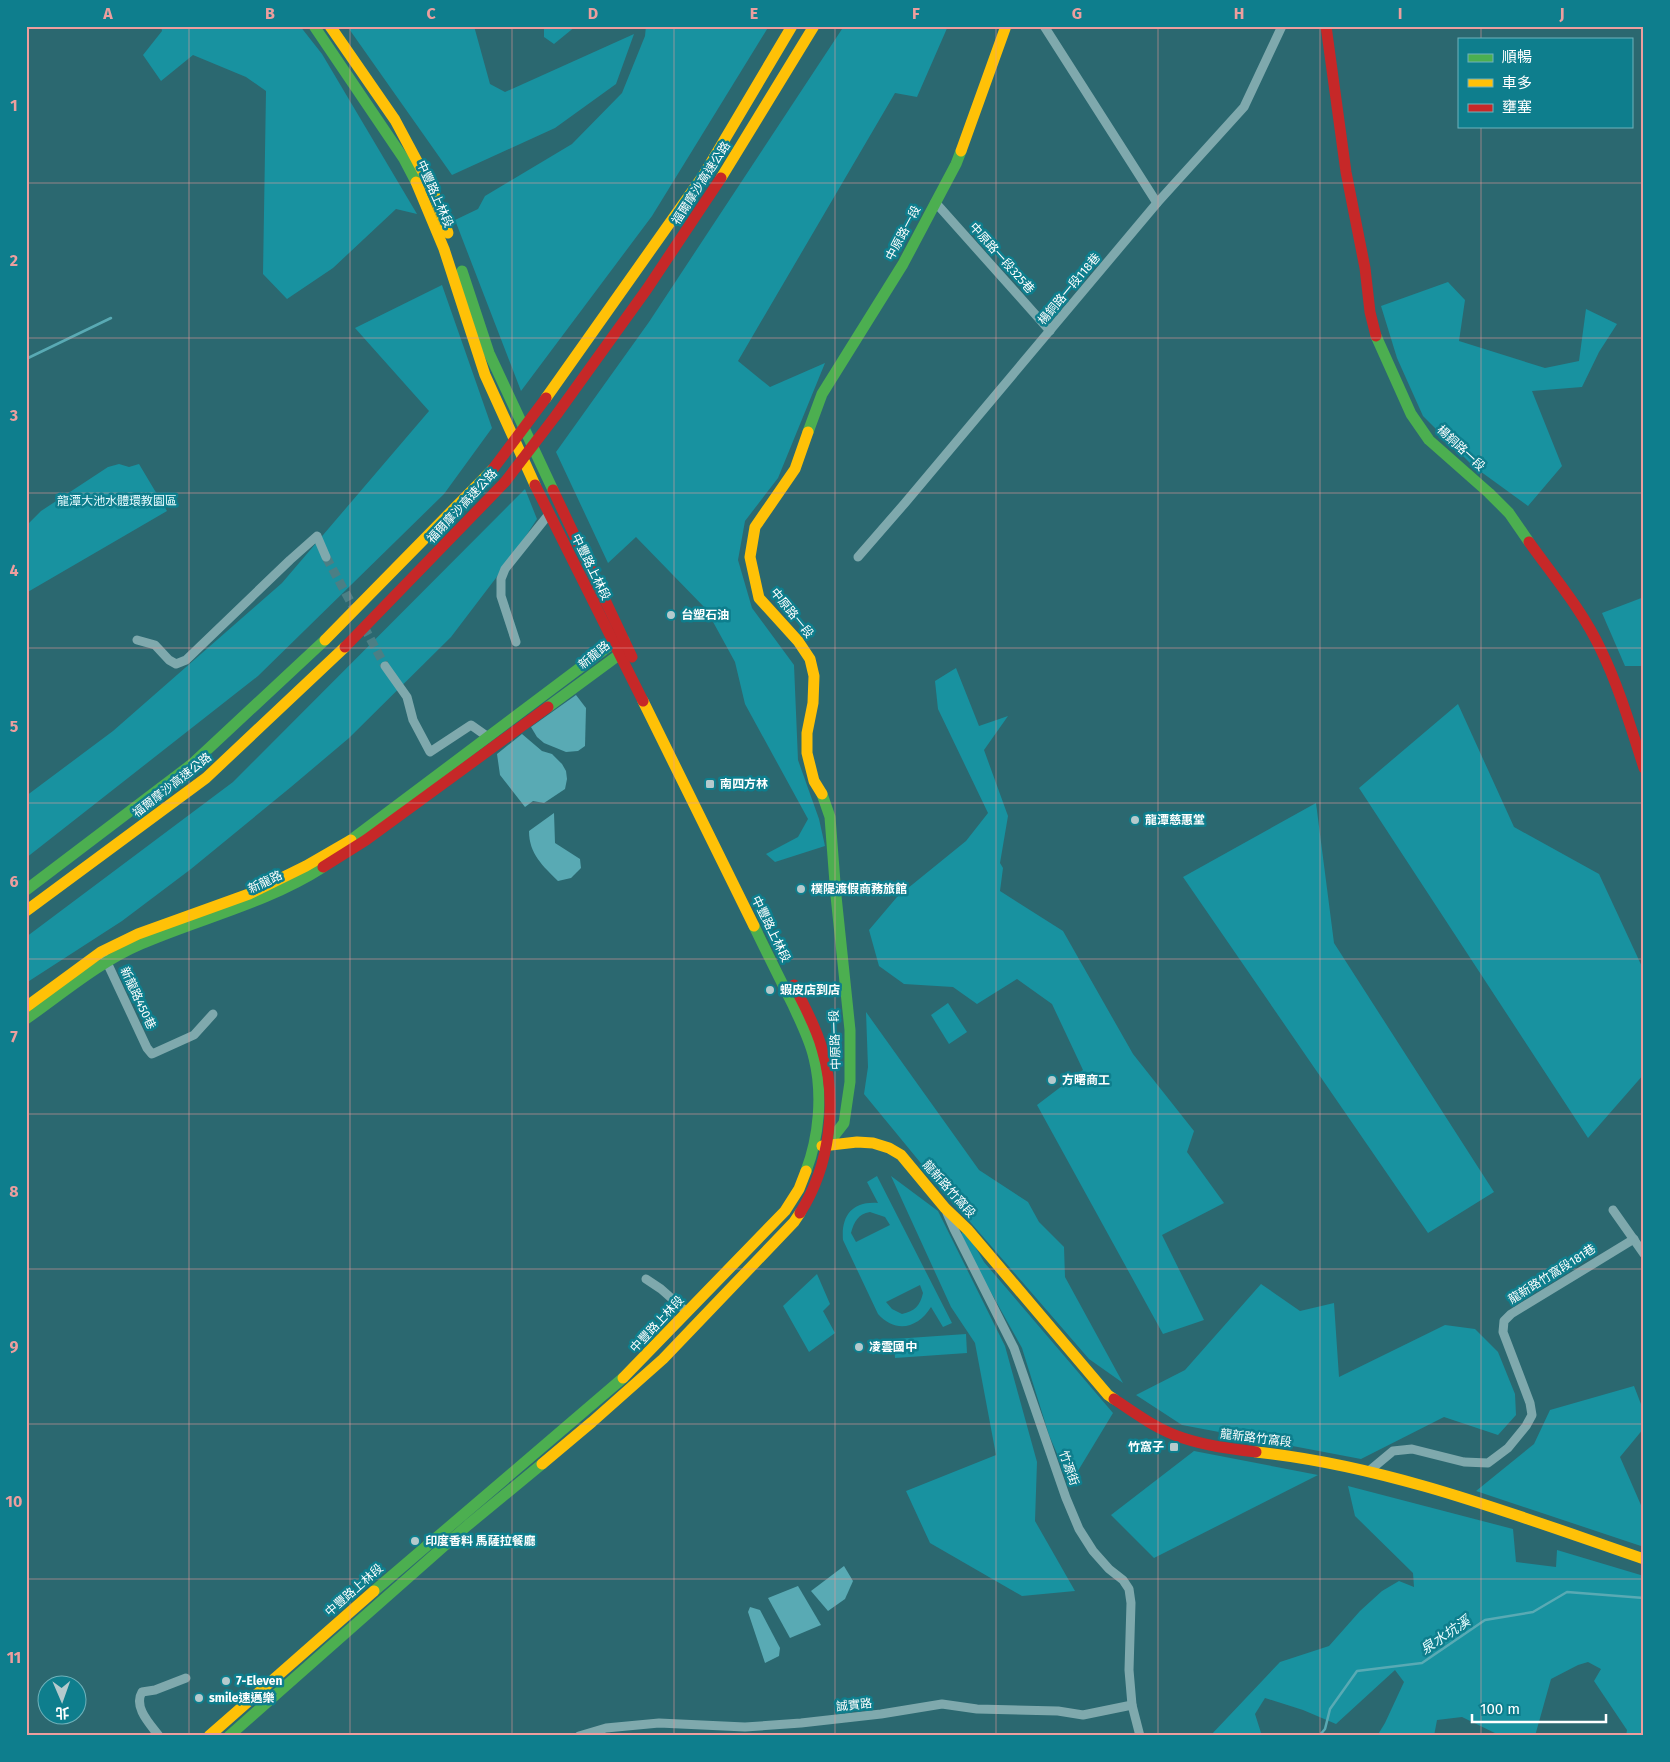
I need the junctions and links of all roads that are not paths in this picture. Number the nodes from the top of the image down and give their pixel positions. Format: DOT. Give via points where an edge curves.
graph roads {
  1 [pos="314,26"];
  2 [pos="330,26"];
  3 [pos="792,26"];
  4 [pos="814,26"];
  5 [pos="1006,26"];
  6 [pos="1044,26"];
  7 [pos="1282,26"];
  8 [pos="1326,26"];
  9 [pos="935,202"];
  10 [pos="1157,203"];
  11 [pos="1050,331"];
  12 [pos="550,514"];
  13 [pos="326,557"];
  14 [pos="858,557"];
  15 [pos="137,640"];
  16 [pos="618,641"];
  17 [pos="516,642"];
  18 [pos="620,654"];
  19 [pos="385,666"];
  20 [pos="488,737"];
  21 [pos="1644,768"];
  22 [pos="26,890"];
  23 [pos="26,911"];
  24 [pos="104,956"];
  25 [pos="26,1007"];
  26 [pos="213,1014"];
  27 [pos="26,1019"];
  28 [pos="820,1145"];
  29 [pos="945,1208"];
  30 [pos="1614,1210"];
  31 [pos="1634,1239"];
  32 [pos="1644,1254"];
  33 [pos="646,1279"];
  34 [pos="687,1312"];
  35 [pos="1369,1471"];
  36 [pos="1644,1559"];
  37 [pos="186,1678"];
  38 [pos="1132,1705"];
  39 [pos="159,1736"];
  40 [pos="209,1736"];
  41 [pos="229,1736"];
  42 [pos="579,1736"];
  43 [pos="1140,1736"];
  1 -- 12 [label="main road, 中豐路上林段" via="394,142 421,192 444,249 485,375"];
  2 -- 16 [label="main road, 中豐路上林段" via="394,120 432,191 489,353"];
  3 -- 22 [label="main road, 福爾摩沙高速公路, bridge" via="704,176 493,469 343,623 192,764"];
  4 -- 23 [label="main road, 福爾摩沙高速公路, bridge" via="735,157 647,290 505,482 357,636 206,778"];
  5 -- 9 [label="main road, 中原路一段" via="956,164"];
  6 -- 10 [label="street"];
  7 -- 10 [label="street, 楊銅路一段118巷" via="1244,106"];
  8 -- 21 [label="main road, 楊銅路一段" via="1346,172 1376,337 1411,414 1430,440 1509,513 1579,612 1600,649"];
  9 -- 11 [label="street, 中原路一段325巷"];
  9 -- 28 [label="main road, 中原路一段" via="903,264 822,394 795,469 755,527 750,557 760,598 798,641 810,659 814,676 807,753 814,781 824,797 830,817 850,1030 850,1082 844,1123"];
  10 -- 11 [label="street, 楊銅路一段118巷"];
  11 -- 14 [label="street, 楊銅路一段118巷"];
  12 -- 16 [label="main road, 中豐路上林段"];
  12 -- 17 [label="street" via="505,569 501,580 501,596"];
  13 -- 15 [label="street" via="317,536 186,660 176,664 155,645"];
  16 -- 18 [label="main road, 中豐路上林段"];
  16 -- 20 [label="main road, 新龍路"];
  16 -- 28 [label="main road, 中豐路上林段" via="809,1014 827,1073 828,1109"];
  18 -- 24 [label="main road, 新龍路" via="366,840 313,874 253,903"];
  18 -- 28 [label="main road, 中豐路上林段" via="788,995 811,1049 816,1067"];
  19 -- 20 [label="street" via="407,697 413,720 430,752 471,725"];
  20 -- 24 [label="main road, 新龍路" via="356,837 306,866 249,894 138,934"];
  24 -- 25 [label="main road, 新龍路"];
  24 -- 26 [label="street, 新龍路450巷" via="152,1054 194,1035"];
  24 -- 27 [label="main road, 新龍路"];
  28 -- 29 [label="main road, 龍新路竹窩段" via="857,1142 889,1148 901,1155"];
  28 -- 34 [label="main road, 中豐路上林段" via="785,1211"];
  28 -- 41 [label="main road, 中豐路上林段" via="820,1172 809,1201 794,1222 663,1358"];
  29 -- 35 [label="main road, 龍新路竹窩段" via="968,1230 1108,1395 1142,1418 1182,1438 1221,1448 1280,1454"];
  29 -- 38 [label="street, 竹源街" via="1014,1348 1079,1529 1093,1551 1129,1589"];
  30 -- 31 [label="street"];
  31 -- 32 [label="street"];
  31 -- 35 [label="street, 龍新路竹窩段181巷" via="1504,1321 1503,1332 1532,1415 1508,1448 1488,1463 1464,1462 1412,1449 1393,1451"];
  33 -- 34 [label="street"];
  34 -- 40 [label="main road, 中豐路上林段" via="628,1375 431,1541"];
  35 -- 36 [label="main road, 龍新路竹窩段" via="1463,1497"];
  37 -- 39 [label="street" via="140,1695 142,1712"];
  38 -- 42 [label="street, 誠實路" via="1083,1715 942,1704 801,1723 745,1727 659,1723 606,1728"];
  38 -- 43 [label="street, 竹源街"];
}
